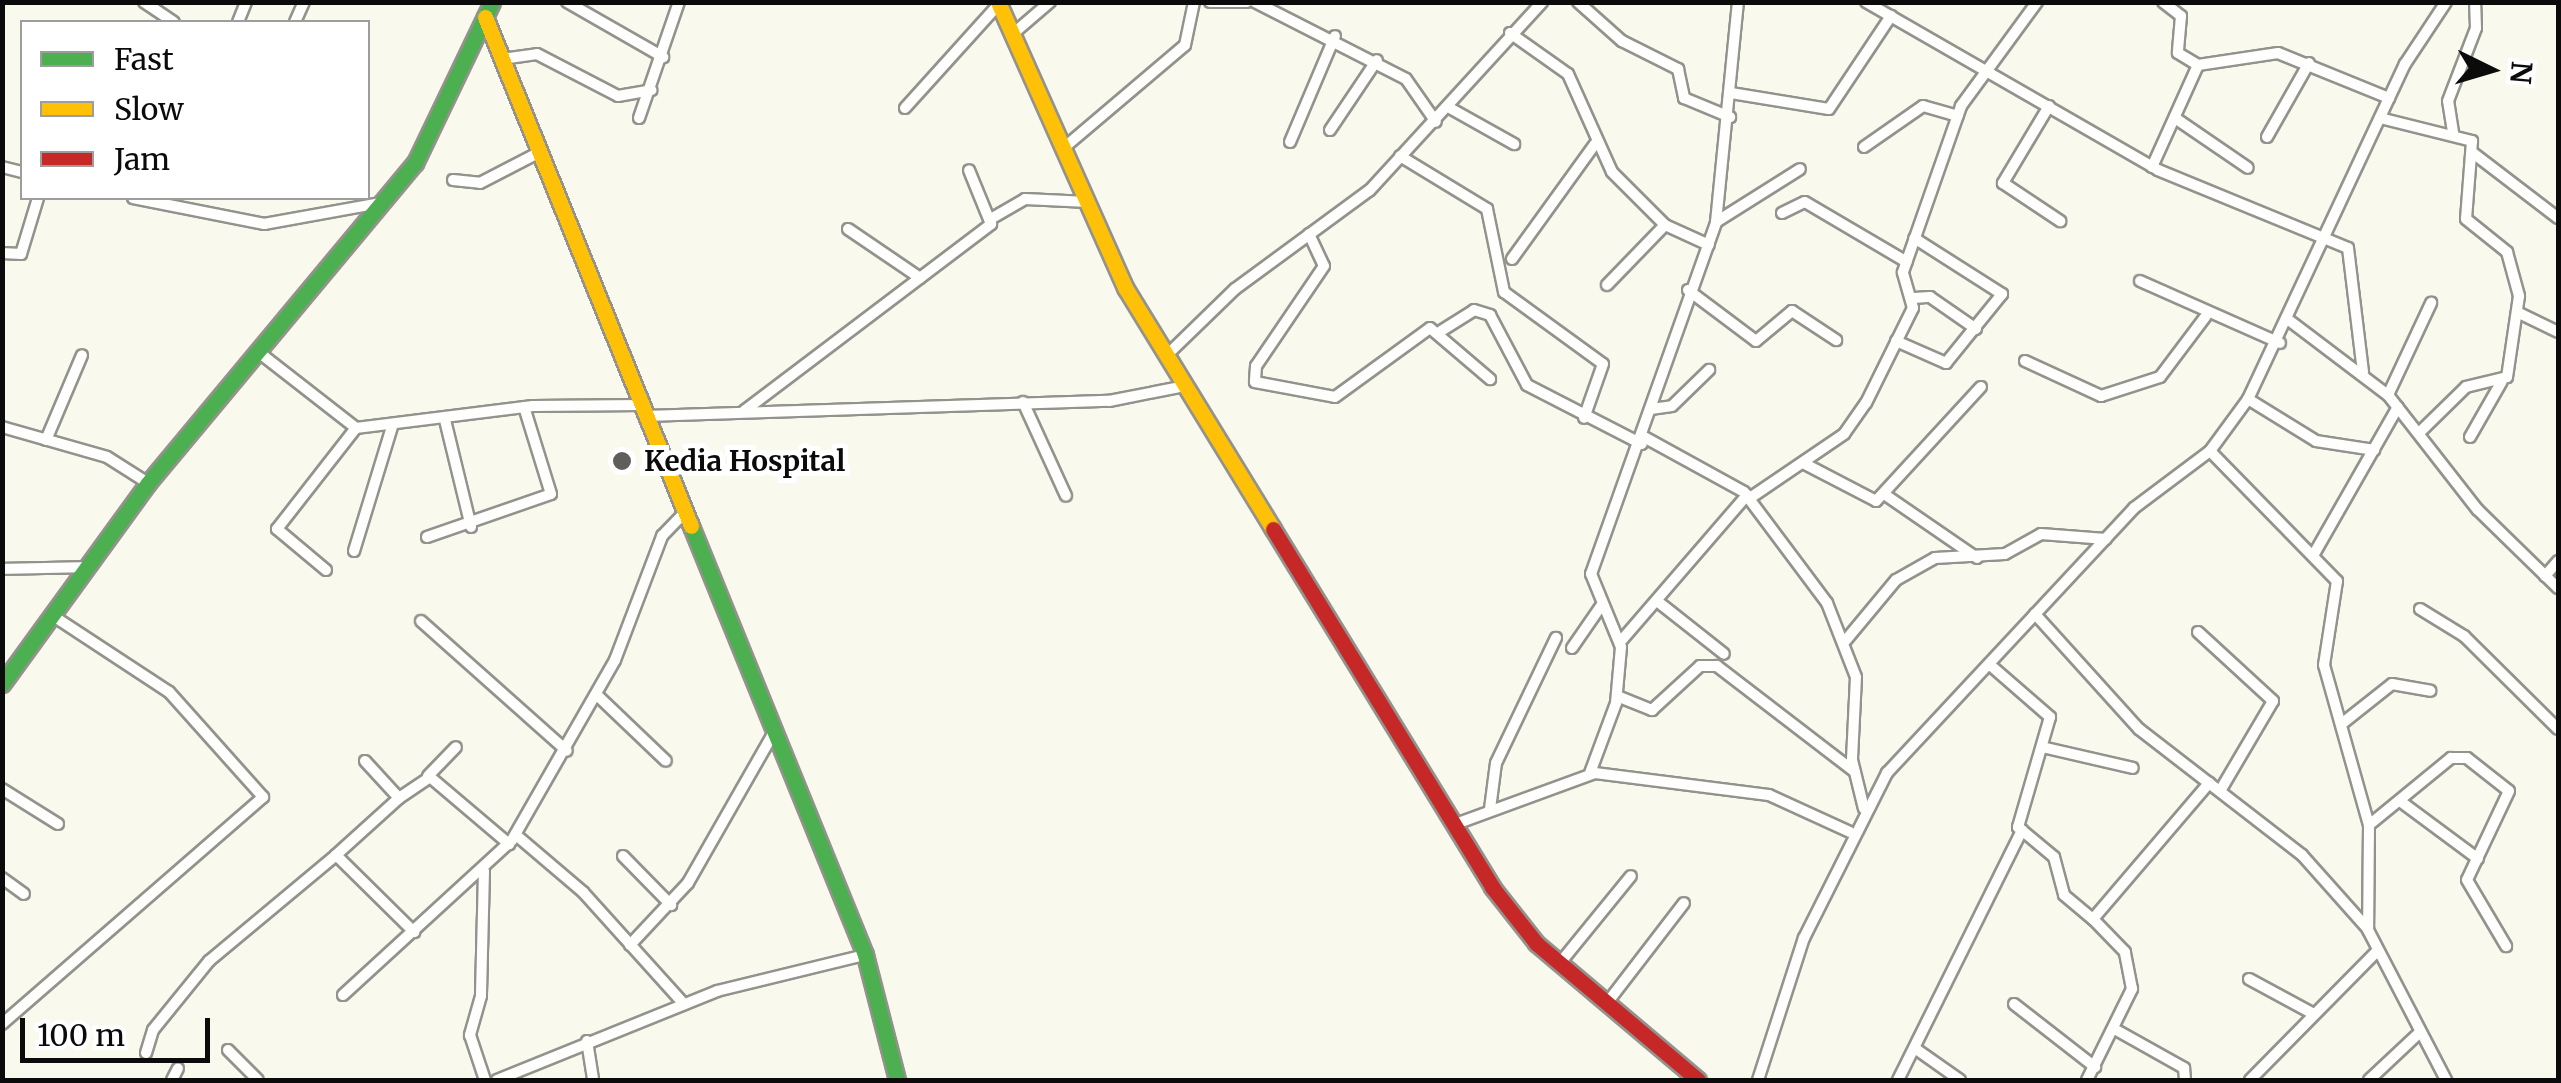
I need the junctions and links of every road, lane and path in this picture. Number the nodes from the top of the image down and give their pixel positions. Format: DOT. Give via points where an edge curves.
graph roads {
  1 [pos="144,2"];
  2 [pos="567,2"];
  3 [pos="678,2"];
  4 [pos="1050,2"];
  5 [pos="1194,2"];
  6 [pos="1210,2"];
  7 [pos="1247,2"];
  8 [pos="1255,2"];
  9 [pos="1542,2"];
  10 [pos="1578,2"];
  11 [pos="1738,2"];
  12 [pos="1866,2"];
  13 [pos="2038,2"];
  14 [pos="2163,2"];
  15 [pos="2446,2"];
  16 [pos="2474,2"];
  17 [pos="998,3"];
  18 [pos="488,10"];
  19 [pos="1891,16"];
  20 [pos="171,20"];
  21 [pos="1015,32"];
  22 [pos="1510,33"];
  23 [pos="1335,36"];
  24 [pos="664,57"];
  25 [pos="502,59"];
  26 [pos="1377,60"];
  27 [pos="2309,63"];
  28 [pos="2198,65"];
  29 [pos="1986,70"];
  30 [pos="652,90"];
  31 [pos="1731,93"];
  32 [pos="2389,98"];
  33 [pos="2049,106"];
  34 [pos="1448,107"];
  35 [pos="904,108"];
  36 [pos="1958,116"];
  37 [pos="1730,117"];
  38 [pos="639,118"];
  39 [pos="2175,118"];
  40 [pos="2380,118"];
  41 [pos="1436,122"];
  42 [pos="1330,130"];
  43 [pos="2453,132"];
  44 [pos="2267,137"];
  45 [pos="1290,142"];
  46 [pos="1514,144"];
  47 [pos="1594,144"];
  48 [pos="1066,146"];
  49 [pos="1864,147"];
  50 [pos="540,152"];
  51 [pos="2473,153"];
  52 [pos="1400,156"];
  53 [pos="2152,166"];
  54 [pos="2248,168"];
  55 [pos="1800,169"];
  56 [pos="969,170"];
  57 [pos="453,180"];
  58 [pos="37,200"];
  59 [pos="143,200"];
  60 [pos="1089,202"];
  61 [pos="382,203"];
  62 [pos="1782,212"];
  63 [pos="994,216"];
  64 [pos="2558,218"];
  65 [pos="2060,221"];
  66 [pos="1716,222"];
  67 [pos="1666,225"];
  68 [pos="848,229"];
  69 [pos="1310,234"];
  70 [pos="1914,238"];
  71 [pos="2326,240"];
  72 [pos="1709,245"];
  73 [pos="2,253"];
  74 [pos="1512,260"];
  75 [pos="1907,262"];
  76 [pos="920,278"];
  77 [pos="2140,281"];
  78 [pos="1607,285"];
  79 [pos="1688,290"];
  80 [pos="1914,298"];
  81 [pos="2431,303"];
  82 [pos="2519,313"];
  83 [pos="2206,316"];
  84 [pos="2290,321"];
  85 [pos="1976,328"];
  86 [pos="1441,331"];
  87 [pos="2558,332"];
  88 [pos="1836,340"];
  89 [pos="1896,341"];
  90 [pos="2280,343"];
  91 [pos="261,354"];
  92 [pos="82,355"];
  93 [pos="1166,356"];
  94 [pos="2025,361"];
  95 [pos="1709,370"];
  96 [pos="2363,372"];
  97 [pos="1490,379"];
  98 [pos="2502,380"];
  99 [pos="1184,386"];
  100 [pos="1981,388"];
  101 [pos="2388,395"];
  102 [pos="2248,399"];
  103 [pos="1022,402"];
  104 [pos="524,407"];
  105 [pos="2398,407"];
  106 [pos="1651,409"];
  107 [pos="644,411"];
  108 [pos="743,412"];
  109 [pos="1584,418"];
  110 [pos="446,420"];
  111 [pos="2,428"];
  112 [pos="356,428"];
  113 [pos="392,428"];
  114 [pos="2419,433"];
  115 [pos="2470,438"];
  116 [pos="46,440"];
  117 [pos="1643,440"];
  118 [pos="2374,450"];
  119 [pos="2210,451"];
  120 [pos="1804,464"];
  121 [pos="148,483"];
  122 [pos="1884,494"];
  123 [pos="1066,496"];
  124 [pos="1748,497"];
  125 [pos="685,512"];
  126 [pos="472,527"];
  127 [pos="427,537"];
  128 [pos="2106,538"];
  129 [pos="354,551"];
  130 [pos="2314,554"];
  131 [pos="1977,558"];
  132 [pos="2558,561"];
  133 [pos="87,567"];
  134 [pos="2,569"];
  135 [pos="326,570"];
  136 [pos="2545,576"];
  137 [pos="2558,588"];
  138 [pos="1656,602"];
  139 [pos="1601,606"];
  140 [pos="2420,609"];
  141 [pos="2035,614"];
  142 [pos="52,616"];
  143 [pos="421,622"];
  144 [pos="2198,632"];
  145 [pos="1556,638"];
  146 [pos="1846,640"];
  147 [pos="1620,641"];
  148 [pos="1572,648"];
  149 [pos="1724,654"];
  150 [pos="1988,664"];
  151 [pos="2,684"];
  152 [pos="2430,691"];
  153 [pos="597,694"];
  154 [pos="1617,696"];
  155 [pos="2344,722"];
  156 [pos="2558,729"];
  157 [pos="774,732"];
  158 [pos="456,748"];
  159 [pos="2042,748"];
  160 [pos="566,751"];
  161 [pos="365,761"];
  162 [pos="666,761"];
  163 [pos="2133,768"];
  164 [pos="1855,771"];
  165 [pos="1590,773"];
  166 [pos="428,776"];
  167 [pos="2209,783"];
  168 [pos="2,789"];
  169 [pos="2220,792"];
  170 [pos="399,798"];
  171 [pos="2400,800"];
  172 [pos="1490,809"];
  173 [pos="1864,809"];
  174 [pos="58,824"];
  175 [pos="1453,824"];
  176 [pos="2368,825"];
  177 [pos="2022,830"];
  178 [pos="1850,832"];
  179 [pos="512,839"];
  180 [pos="336,855"];
  181 [pos="623,856"];
  182 [pos="2478,859"];
  183 [pos="484,870"];
  184 [pos="1631,876"];
  185 [pos="2,878"];
  186 [pos="24,894"];
  187 [pos="1684,903"];
  188 [pos="671,905"];
  189 [pos="2093,919"];
  190 [pos="2368,930"];
  191 [pos="414,932"];
  192 [pos="630,945"];
  193 [pos="2506,946"];
  194 [pos="2378,952"];
  195 [pos="865,955"];
  196 [pos="1560,962"];
  197 [pos="2249,979"];
  198 [pos="343,996"];
  199 [pos="1607,1003"];
  200 [pos="684,1004"];
  201 [pos="2014,1004"];
  202 [pos="2312,1014"];
  203 [pos="2,1024"];
  204 [pos="2118,1030"];
  205 [pos="2418,1034"];
  206 [pos="587,1041"];
  207 [pos="1916,1049"];
  208 [pos="228,1050"];
  209 [pos="146,1053"];
  210 [pos="2095,1067"];
  211 [pos="178,1068"];
  212 [pos="172,1080"];
  213 [pos="258,1080"];
  214 [pos="484,1080"];
  215 [pos="497,1080"];
  216 [pos="593,1080"];
  217 [pos="897,1080"];
  218 [pos="1698,1080"];
  219 [pos="1758,1080"];
  220 [pos="1898,1080"];
  221 [pos="1960,1080"];
  222 [pos="2087,1080"];
  223 [pos="2184,1080"];
  224 [pos="2250,1080"];
  225 [pos="2369,1080"];
  226 [pos="2446,1080"];
  1 -- 20 [label="street"];
  2 -- 24 [label="street"];
  3 -- 24 [label="street"];
  4 -- 21 [label="street"];
  5 -- 48 [label="street" via="1186,45"];
  6 -- 7 [label="street"];
  8 -- 23 [label="street"];
  9 -- 22 [label="street"];
  10 -- 37 [label="street" via="1622,41 1678,70 1684,98"];
  11 -- 31 [label="street"];
  12 -- 19 [label="street"];
  13 -- 29 [label="street"];
  14 -- 28 [label="street" via="2181,16 2178,53"];
  15 -- 32 [label="street"];
  16 -- 43 [label="street" via="2476,28 2448,100"];
  17 -- 21 [label="street"];
  17 -- 35 [label="street"];
  18 -- 25 [label="street"];
  18 -- 61 [label="street" via="415,163"];
  19 -- 29 [label="street"];
  19 -- 31 [label="street" via="1828,109"];
  21 -- 48 [label="street"];
  22 -- 34 [label="street"];
  22 -- 47 [label="street" via="1568,74"];
  23 -- 26 [label="street"];
  23 -- 45 [label="street"];
  24 -- 30 [label="street"];
  25 -- 30 [label="street" via="536,54 618,96"];
  25 -- 50 [label="street"];
  26 -- 41 [label="street" via="1417,87"];
  26 -- 42 [label="street"];
  27 -- 28 [label="street" via="2244,51"];
  27 -- 32 [label="street"];
  27 -- 44 [label="street"];
  28 -- 39 [label="street"];
  29 -- 33 [label="street"];
  29 -- 36 [label="street"];
  30 -- 38 [label="street"];
  31 -- 37 [label="street"];
  32 -- 40 [label="street"];
  33 -- 53 [label="street"];
  33 -- 65 [label="street" via="2003,183"];
  34 -- 41 [label="street"];
  34 -- 46 [label="street"];
  36 -- 49 [label="street" via="1923,106"];
  36 -- 70 [label="street"];
  37 -- 66 [label="street"];
  39 -- 53 [label="street"];
  39 -- 54 [label="street"];
  40 -- 43 [label="street"];
  40 -- 71 [label="street"];
  41 -- 52 [label="street"];
  43 -- 51 [label="street" via="2469,137"];
  47 -- 67 [label="street"];
  47 -- 74 [label="street"];
  48 -- 60 [label="street"];
  50 -- 57 [label="street" via="480,182"];
  50 -- 107 [label="street"];
  51 -- 64 [label="street"];
  51 -- 82 [label="street" via="2466,219 2508,252"];
  52 -- 69 [label="street"];
  52 -- 109 [label="street" via="1487,209 1504,292 1603,364"];
  53 -- 71 [label="street"];
  55 -- 66 [label="street"];
  56 -- 63 [label="street"];
  58 -- 73 [label="street" via="22,254"];
  59 -- 61 [label="street" via="264,224"];
  60 -- 63 [label="street" via="1025,199"];
  60 -- 93 [label="street"];
  61 -- 91 [label="street"];
  62 -- 75 [label="street" via="1805,202"];
  63 -- 76 [label="street"];
  66 -- 72 [label="street"];
  67 -- 72 [label="street"];
  67 -- 78 [label="street"];
  68 -- 76 [label="street"];
  69 -- 86 [label="street" via="1326,254 1324,266 1256,366 1255,382 1334,396 1387,364 1416,330"];
  69 -- 93 [label="street"];
  70 -- 75 [label="street"];
  70 -- 85 [label="street" via="2002,290"];
  71 -- 84 [label="street"];
  71 -- 96 [label="street" via="2348,248 2356,267"];
  72 -- 79 [label="street"];
  75 -- 80 [label="street" via="1904,282"];
  76 -- 108 [label="street"];
  77 -- 83 [label="street"];
  79 -- 88 [label="street" via="1756,341 1792,311"];
  79 -- 106 [label="street"];
  80 -- 85 [label="street" via="1930,298"];
  80 -- 89 [label="street"];
  81 -- 101 [label="street"];
  82 -- 87 [label="street"];
  82 -- 98 [label="street"];
  83 -- 90 [label="street"];
  83 -- 94 [label="street" via="2160,377 2102,396"];
  84 -- 90 [label="street"];
  84 -- 96 [label="street"];
  85 -- 89 [label="street" via="1941,364"];
  86 -- 97 [label="street"];
  86 -- 109 [label="street" via="1474,310 1490,315 1527,386"];
  89 -- 120 [label="street" via="1857,417"];
  90 -- 102 [label="street"];
  91 -- 112 [label="street"];
  91 -- 121 [label="street"];
  92 -- 116 [label="street"];
  93 -- 99 [label="street"];
  95 -- 106 [label="street" via="1668,409"];
  96 -- 101 [label="street"];
  98 -- 114 [label="street" via="2466,387"];
  98 -- 115 [label="street"];
  99 -- 103 [label="street" via="1144,398"];
  99 -- 175 [label="street"];
  100 -- 122 [label="street"];
  101 -- 105 [label="street"];
  102 -- 118 [label="street" via="2316,441"];
  102 -- 119 [label="street"];
  103 -- 108 [label="street"];
  103 -- 123 [label="street"];
  104 -- 107 [label="street"];
  104 -- 110 [label="street"];
  104 -- 126 [label="street" via="551,494"];
  105 -- 114 [label="street"];
  105 -- 118 [label="street"];
  106 -- 117 [label="street"];
  107 -- 108 [label="street"];
  107 -- 125 [label="street"];
  109 -- 117 [label="street"];
  110 -- 113 [label="street"];
  110 -- 126 [label="street"];
  111 -- 116 [label="street"];
  112 -- 113 [label="street"];
  112 -- 135 [label="street" via="278,528"];
  113 -- 129 [label="street"];
  114 -- 136 [label="street" via="2478,510"];
  116 -- 121 [label="street" via="107,457"];
  117 -- 124 [label="street"];
  117 -- 139 [label="street" via="1591,574"];
  118 -- 130 [label="street"];
  119 -- 128 [label="street"];
  119 -- 130 [label="street"];
  120 -- 122 [label="street" via="1862,500"];
  120 -- 124 [label="street"];
  121 -- 133 [label="street"];
  122 -- 131 [label="street"];
  124 -- 138 [label="street"];
  124 -- 146 [label="street" via="1790,542"];
  125 -- 153 [label="street" via="662,536"];
  125 -- 157 [label="street"];
  126 -- 127 [label="street"];
  128 -- 131 [label="street" via="2041,534"];
  128 -- 141 [label="street"];
  130 -- 155 [label="street" via="2337,582 2324,665"];
  131 -- 146 [label="street" via="1935,558 1896,580"];
  132 -- 136 [label="street"];
  133 -- 134 [label="street"];
  133 -- 142 [label="street"];
  136 -- 137 [label="street"];
  138 -- 147 [label="street"];
  138 -- 149 [label="street"];
  139 -- 147 [label="street"];
  139 -- 148 [label="street"];
  140 -- 156 [label="street" via="2464,636"];
  141 -- 150 [label="street"];
  141 -- 167 [label="street" via="2139,728"];
  142 -- 151 [label="street"];
  142 -- 203 [label="street" via="170,692 263,797"];
  143 -- 160 [label="street"];
  144 -- 169 [label="street" via="2273,701"];
  145 -- 172 [label="street" via="1496,763"];
  146 -- 164 [label="street" via="1856,677"];
  147 -- 154 [label="street"];
  150 -- 159 [label="street" via="2050,717"];
  150 -- 173 [label="street"];
  152 -- 155 [label="street" via="2392,684"];
  153 -- 160 [label="street"];
  153 -- 162 [label="street"];
  154 -- 164 [label="street" via="1652,710 1700,666 1717,666"];
  154 -- 165 [label="street"];
  155 -- 176 [label="street"];
  157 -- 188 [label="street"];
  157 -- 195 [label="street"];
  158 -- 166 [label="street"];
  159 -- 163 [label="street"];
  159 -- 177 [label="street"];
  160 -- 179 [label="street"];
  161 -- 170 [label="street"];
  164 -- 173 [label="street"];
  165 -- 172 [label="street"];
  165 -- 178 [label="street" via="1769,795"];
  166 -- 170 [label="street"];
  166 -- 179 [label="street"];
  167 -- 169 [label="street"];
  167 -- 189 [label="street"];
  168 -- 174 [label="street"];
  169 -- 190 [label="street" via="2302,855"];
  170 -- 180 [label="street"];
  171 -- 176 [label="street"];
  171 -- 182 [label="street"];
  171 -- 182 [label="street" via="2442,761 2467,758 2512,794"];
  172 -- 175 [label="street"];
  173 -- 178 [label="street"];
  175 -- 196 [label="street" via="1492,887"];
  176 -- 190 [label="street"];
  177 -- 189 [label="street" via="2054,857 2064,895"];
  177 -- 207 [label="street"];
  178 -- 219 [label="street"];
  179 -- 183 [label="street"];
  179 -- 192 [label="street"];
  180 -- 191 [label="street"];
  180 -- 209 [label="street" via="209,960 152,1030"];
  181 -- 188 [label="street"];
  182 -- 193 [label="street" via="2468,880"];
  183 -- 191 [label="street"];
  183 -- 214 [label="street" via="481,996 470,1035"];
  184 -- 196 [label="street"];
  185 -- 186 [label="street"];
  187 -- 199 [label="street"];
  188 -- 192 [label="street"];
  189 -- 204 [label="street" via="2130,968"];
  190 -- 194 [label="street"];
  191 -- 198 [label="street"];
  192 -- 200 [label="street"];
  194 -- 202 [label="street"];
  194 -- 205 [label="street"];
  195 -- 200 [label="street"];
  195 -- 217 [label="street"];
  196 -- 199 [label="street"];
  197 -- 202 [label="street"];
  199 -- 218 [label="street"];
  200 -- 206 [label="street"];
  201 -- 210 [label="street"];
  202 -- 224 [label="street"];
  204 -- 210 [label="street"];
  204 -- 223 [label="street" via="2184,1068"];
  205 -- 225 [label="street"];
  205 -- 226 [label="street"];
  206 -- 215 [label="street"];
  206 -- 216 [label="street"];
  207 -- 220 [label="street"];
  207 -- 221 [label="street"];
  208 -- 213 [label="street"];
  210 -- 222 [label="street"];
  211 -- 212 [label="street"];
}
